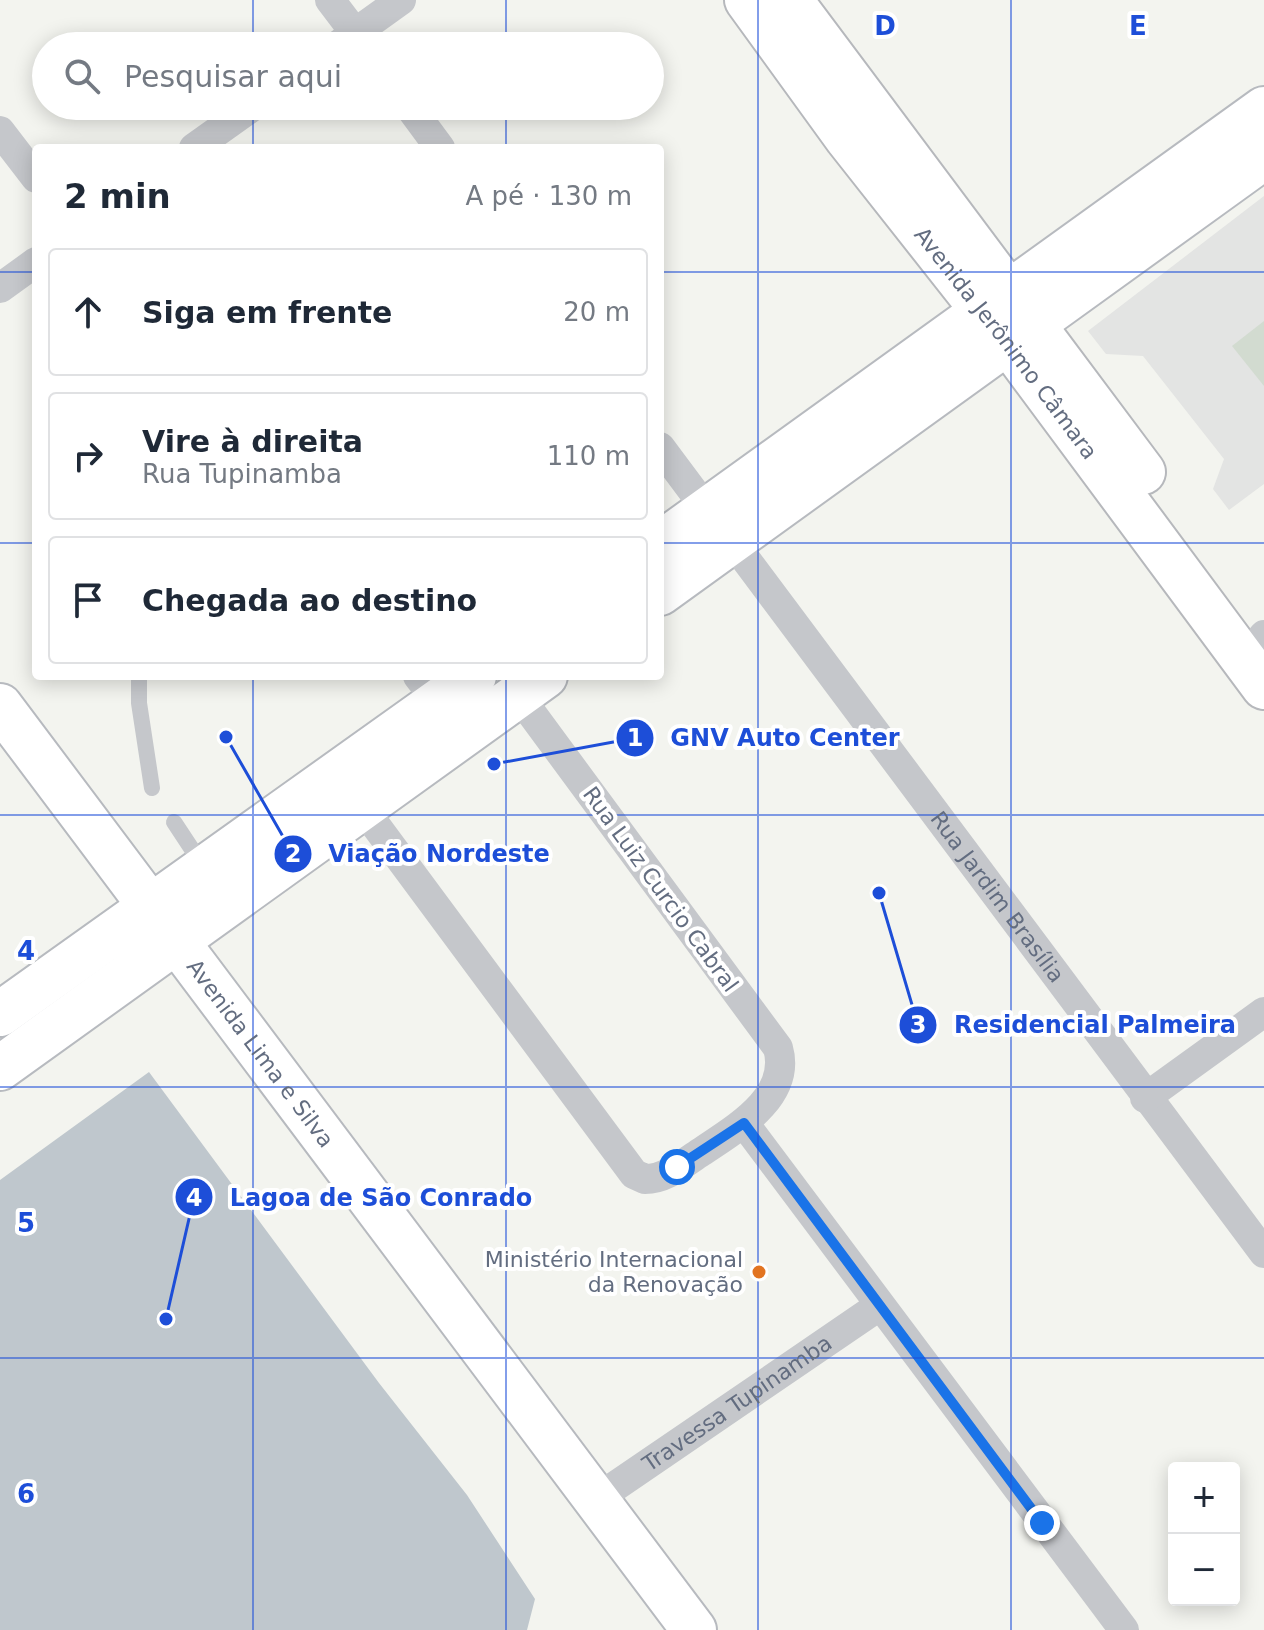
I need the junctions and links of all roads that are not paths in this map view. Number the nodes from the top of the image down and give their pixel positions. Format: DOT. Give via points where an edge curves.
graph roads {
  1 [pos="330,0"];
  2 [pos="401,0"];
  3 [pos="747,0"];
  4 [pos="790,0"];
  5 [pos="347,32"];
  6 [pos="364,32"];
  7 [pos="1264,109"];
  8 [pos="233,120"];
  9 [pos="419,120"];
  10 [pos="0,131"];
  11 [pos="200,144"];
  12 [pos="437,144"];
  13 [pos="1264,157"];
  14 [pos="32,173"];
  15 [pos="32,265"];
  16 [pos="0,288"];
  17 [pos="1010,318"];
  18 [pos="664,452"];
  19 [pos="719,526"];
  20 [pos="664,543"];
  21 [pos="664,588"];
  22 [pos="1264,637"];
  23 [pos="139,680"];
  24 [pos="460,680"];
  25 [pos="532,686"];
  26 [pos="1264,687"];
  27 [pos="428,689"];
  28 [pos="0,706"];
  29 [pos="152,788"];
  30 [pos="362,807"];
  31 [pos="174,822"];
  32 [pos="204,867"];
  33 [pos="150,906"];
  34 [pos="175,942"];
  35 [pos="1264,1012"];
  36 [pos="0,1014"];
  37 [pos="0,1068"];
  38 [pos="1145,1098"];
  39 [pos="744,1123"];
  40 [pos="1264,1253"];
  41 [pos="879,1306"];
  42 [pos="595,1500"];
  43 [pos="694,1630"];
  44 [pos="1124,1630"];
  1 -- 5 [label="street"];
  2 -- 6 [label="street"];
  3 -- 17 [label="main road, Avenida Jerônimo Câmara" via="847,138"];
  4 -- 17 [label="main road, Avenida Jerônimo Câmara"];
  7 -- 17 [label="main road"];
  8 -- 11 [label="street"];
  9 -- 12 [label="street"];
  10 -- 14 [label="street"];
  13 -- 17 [label="main road"];
  15 -- 16 [label="street"];
  17 -- 19 [label="main road"];
  17 -- 22 [label="main road, Avenida Jerônimo Câmara"];
  17 -- 26 [label="main road, Avenida Jerônimo Câmara"];
  18 -- 19 [label="street, Rua Jardim Brasília"];
  19 -- 20 [label="main road"];
  19 -- 21 [label="main road"];
  19 -- 38 [label="street, Rua Jardim Brasília"];
  23 -- 29 [label="lane"];
  24 -- 27 [label="main road"];
  25 -- 30 [label="main road"];
  25 -- 39 [label="street, Rua Luiz Curcio Cabral" via="776,1045 779,1075 765,1101"];
  27 -- 32 [label="main road"];
  28 -- 33 [label="main road, Avenida Lima e Silva"];
  30 -- 34 [label="main road"];
  30 -- 39 [label="street" via="628,1168 645,1179 664,1175"];
  31 -- 32 [label="lane"];
  32 -- 33 [label="main road"];
  33 -- 34 [label="main road, Avenida Lima e Silva"];
  33 -- 36 [label="main road"];
  34 -- 37 [label="main road"];
  34 -- 42 [label="main road, Avenida Lima e Silva"];
  35 -- 38 [label="street"];
  38 -- 40 [label="street, Rua Jardim Brasília"];
  39 -- 41 [label="street"];
  41 -- 42 [label="street, Travessa Tupinamba"];
  41 -- 44 [label="street"];
  42 -- 43 [label="main road, Avenida Lima e Silva"];
}
